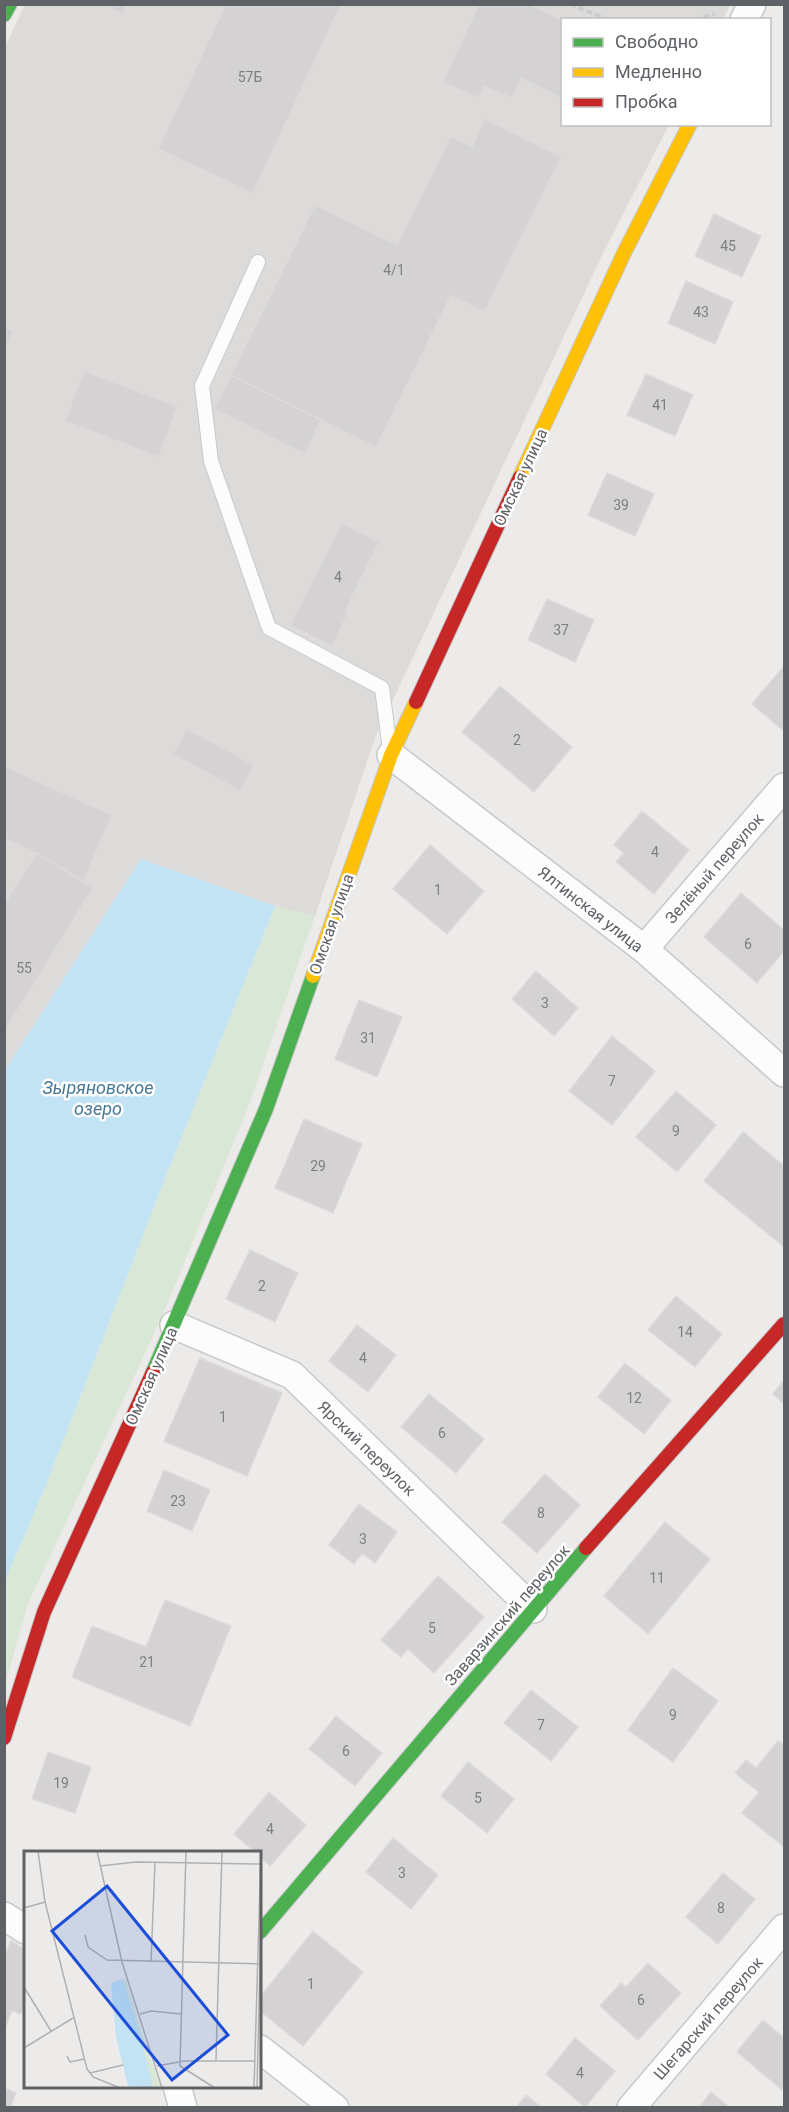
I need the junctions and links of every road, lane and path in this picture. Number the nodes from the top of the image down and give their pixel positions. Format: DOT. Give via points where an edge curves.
graph roads {
  1 [pos="10,4"];
  2 [pos="570,4"];
  3 [pos="752,4"];
  4 [pos="4,15"];
  5 [pos="604,18"];
  6 [pos="745,18"];
  7 [pos="689,126"];
  8 [pos="258,262"];
  9 [pos="391,754"];
  10 [pos="784,787"];
  11 [pos="644,949"];
  12 [pos="784,1072"];
  13 [pos="784,1324"];
  14 [pos="174,1325"];
  15 [pos="533,1609"];
  16 [pos="4,1738"];
  17 [pos="4,1916"];
  18 [pos="784,1928"];
  19 [pos="24,1929"];
  20 [pos="261,1931"];
  21 [pos="261,2050"];
  22 [pos="178,2088"];
  23 [pos="183,2108"];
  24 [pos="335,2108"];
  25 [pos="631,2108"];
  1 -- 4 [label="street"];
  2 -- 5 [label="path"];
  3 -- 6 [label="street"];
  7 -- 9 [label="street, Омская улица" via="624,253"];
  8 -- 9 [label="lane" via="202,386 212,461 269,628 382,688"];
  9 -- 11 [label="street, Ялтинская улица"];
  9 -- 14 [label="street, Омская улица" via="266,1109"];
  10 -- 11 [label="street, Зелёный переулок"];
  11 -- 12 [label="street, Ялтинская улица"];
  13 -- 15 [label="street, Заварзинский переулок"];
  14 -- 15 [label="street, Ярский переулок" via="292,1375"];
  14 -- 16 [label="street, Омская улица" via="44,1612"];
  15 -- 20 [label="street, Заварзинский переулок"];
  17 -- 19 [label="street"];
  18 -- 25 [label="street, Шегарский переулок"];
  21 -- 24 [label="street"];
  22 -- 23 [label="street"];
}
